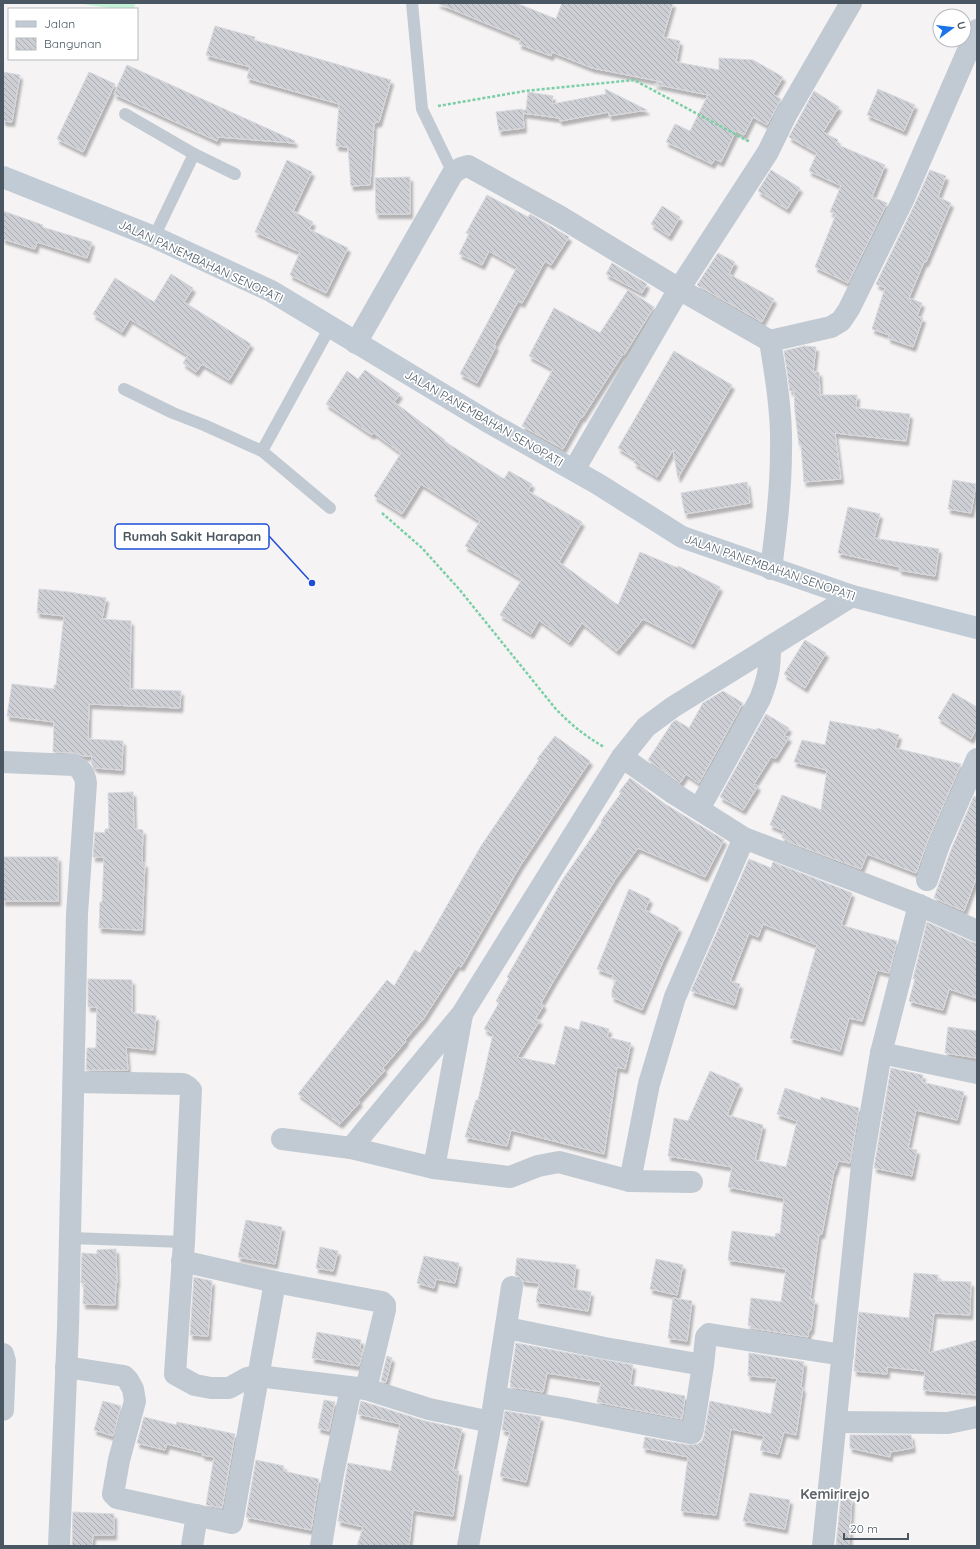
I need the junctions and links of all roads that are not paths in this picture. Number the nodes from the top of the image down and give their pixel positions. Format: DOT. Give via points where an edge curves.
graph roads {
  1 [pos="412,3"];
  2 [pos="851,3"];
  3 [pos="977,30"];
  4 [pos="125,114"];
  5 [pos="194,154"];
  6 [pos="453,173"];
  7 [pos="235,174"];
  8 [pos="3,177"];
  9 [pos="154,237"];
  10 [pos="679,289"];
  11 [pos="330,326"];
  12 [pos="770,341"];
  13 [pos="356,343"];
  14 [pos="124,389"];
  15 [pos="262,451"];
  16 [pos="574,470"];
  17 [pos="330,508"];
  18 [pos="771,569"];
  19 [pos="852,596"];
  20 [pos="977,628"];
  21 [pos="770,647"];
  22 [pos="622,757"];
  23 [pos="977,759"];
  24 [pos="3,762"];
  25 [pos="699,808"];
  26 [pos="744,838"];
  27 [pos="927,880"];
  28 [pos="919,905"];
  29 [pos="977,931"];
  30 [pos="462,1014"];
  31 [pos="881,1053"];
  32 [pos="977,1073"];
  33 [pos="74,1082"];
  34 [pos="282,1139"];
  35 [pos="352,1148"];
  36 [pos="434,1168"];
  37 [pos="630,1181"];
  38 [pos="692,1182"];
  39 [pos="70,1238"];
  40 [pos="183,1252"];
  41 [pos="275,1282"];
  42 [pos="512,1286"];
  43 [pos="507,1328"];
  44 [pos="3,1354"];
  45 [pos="843,1355"];
  46 [pos="703,1365"];
  47 [pos="66,1367"];
  48 [pos="258,1376"];
  49 [pos="358,1389"];
  50 [pos="495,1397"];
  51 [pos="3,1410"];
  52 [pos="977,1417"];
  53 [pos="491,1422"];
  54 [pos="836,1422"];
  55 [pos="197,1515"];
  56 [pos="59,1546"];
  57 [pos="192,1546"];
  58 [pos="321,1546"];
  59 [pos="468,1546"];
  60 [pos="823,1546"];
  1 -- 6 [label="lane" via="422,109"];
  2 -- 10 [label="street" via="786,115 768,152"];
  3 -- 12 [label="street" via="903,200 849,309 841,321 831,327"];
  4 -- 5 [label="lane"];
  5 -- 7 [label="lane"];
  5 -- 9 [label="lane"];
  6 -- 10 [label="street" via="468,166 472,168 559,216"];
  6 -- 13 [label="street"];
  8 -- 9 [label="main road, JALAN PANEMBAHAN SENOPATI"];
  9 -- 11 [label="main road, JALAN PANEMBAHAN SENOPATI" via="271,291"];
  10 -- 12 [label="street"];
  10 -- 16 [label="street"];
  11 -- 13 [label="main road, JALAN PANEMBAHAN SENOPATI"];
  11 -- 15 [label="lane"];
  12 -- 18 [label="street" via="782,450"];
  13 -- 16 [label="main road, JALAN PANEMBAHAN SENOPATI"];
  14 -- 15 [label="lane"];
  15 -- 17 [label="lane"];
  16 -- 18 [label="main road, JALAN PANEMBAHAN SENOPATI" via="682,537"];
  18 -- 19 [label="main road, JALAN PANEMBAHAN SENOPATI"];
  19 -- 20 [label="main road, JALAN PANEMBAHAN SENOPATI"];
  19 -- 21 [label="street"];
  21 -- 22 [label="street" via="673,707 646,727"];
  21 -- 25 [label="street" via="768,680 760,699"];
  22 -- 25 [label="street"];
  22 -- 30 [label="street"];
  23 -- 27 [label="street" via="939,845"];
  24 -- 33 [label="street" via="74,765 85,777 77,914"];
  25 -- 26 [label="street"];
  26 -- 28 [label="street"];
  26 -- 37 [label="street" via="675,997 649,1084"];
  28 -- 29 [label="street"];
  28 -- 31 [label="street"];
  30 -- 35 [label="street"];
  30 -- 36 [label="street"];
  31 -- 32 [label="street"];
  31 -- 45 [label="street" via="862,1165"];
  33 -- 39 [label="street"];
  33 -- 40 [label="street" via="183,1084 191,1090"];
  34 -- 35 [label="street"];
  35 -- 36 [label="street"];
  36 -- 37 [label="street" via="510,1177 538,1166 560,1162"];
  37 -- 38 [label="street"];
  39 -- 40 [label="lane"];
  39 -- 47 [label="street"];
  40 -- 41 [label="street"];
  40 -- 48 [label="street" via="174,1374 195,1385 211,1388 229,1388 247,1378"];
  41 -- 48 [label="street"];
  41 -- 49 [label="street" via="380,1300 385,1305"];
  42 -- 43 [label="street"];
  43 -- 46 [label="street"];
  43 -- 50 [label="street"];
  44 -- 51 [label="street"];
  45 -- 46 [label="street" via="709,1334 706,1337"];
  45 -- 54 [label="street"];
  46 -- 50 [label="street" via="692,1433"];
  47 -- 55 [label="street" via="124,1376 133,1389 135,1401 118,1460 113,1494 117,1498"];
  47 -- 56 [label="street"];
  48 -- 49 [label="street"];
  48 -- 55 [label="street" via="232,1522"];
  49 -- 53 [label="street" via="429,1409"];
  49 -- 58 [label="street" via="333,1474"];
  50 -- 53 [label="street"];
  52 -- 54 [label="street" via="948,1423"];
  53 -- 59 [label="street"];
  54 -- 60 [label="street"];
  55 -- 57 [label="street"];
}
